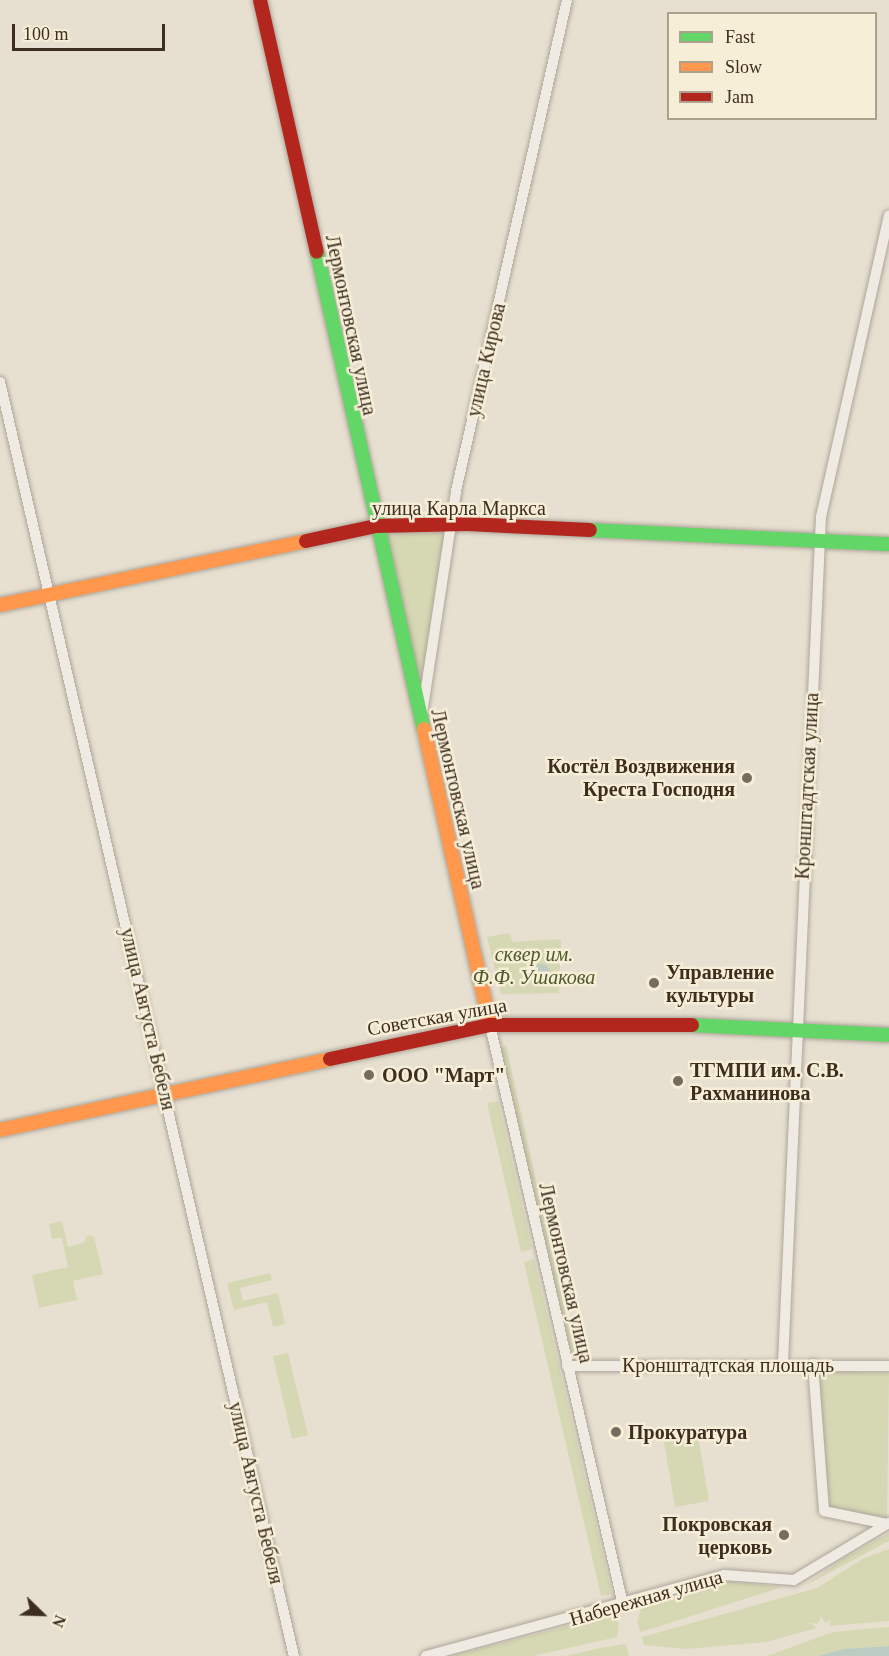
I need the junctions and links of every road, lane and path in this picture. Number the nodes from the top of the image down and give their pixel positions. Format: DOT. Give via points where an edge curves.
graph roads {
  1 [pos="260,0"];
  2 [pos="567,0"];
  3 [pos="889,216"];
  4 [pos="0,382"];
  5 [pos="452,524"];
  6 [pos="376,526"];
  7 [pos="819,541"];
  8 [pos="889,544"];
  9 [pos="50,595"];
  10 [pos="0,605"];
  11 [pos="421,724"];
  12 [pos="490,1025"];
  13 [pos="798,1030"];
  14 [pos="889,1035"];
  15 [pos="165,1093"];
  16 [pos="0,1130"];
  17 [pos="783,1363"];
  18 [pos="813,1364"];
  19 [pos="567,1366"];
  20 [pos="889,1366"];
  21 [pos="888,1523"];
  22 [pos="623,1605"];
  23 [pos="294,1656"];
  24 [pos="426,1656"];
  1 -- 6 [label="main road, Лермонтовская улица"];
  2 -- 5 [label="street, улица Кирова" via="462,461"];
  3 -- 7 [label="street, Кронштадтская улица" via="827,487"];
  4 -- 9 [label="street, улица Августа Бебеля"];
  5 -- 6 [label="main road, улица Карла Маркса"];
  5 -- 7 [label="main road, улица Карла Маркса"];
  5 -- 11 [label="street, улица Кирова"];
  6 -- 9 [label="main road, улица Карла Маркса"];
  6 -- 11 [label="main road, Лермонтовская улица"];
  7 -- 8 [label="main road, улица Карла Маркса"];
  7 -- 13 [label="street, Кронштадтская улица"];
  9 -- 10 [label="main road, улица Карла Маркса"];
  9 -- 15 [label="street, улица Августа Бебеля"];
  11 -- 12 [label="main road, Лермонтовская улица"];
  12 -- 13 [label="main road, Советская улица" via="650,1023"];
  12 -- 15 [label="main road, Советская улица"];
  12 -- 19 [label="street, Лермонтовская улица"];
  13 -- 14 [label="main road, Советская улица"];
  13 -- 17 [label="street, Кронштадтская улица"];
  15 -- 16 [label="main road, Советская улица"];
  15 -- 23 [label="street, улица Августа Бебеля"];
  17 -- 18 [label="street, Кронштадтская площадь"];
  17 -- 19 [label="street, Кронштадтская площадь"];
  18 -- 20 [label="street, Кронштадтская площадь"];
  18 -- 21 [label="street" via="824,1510"];
  19 -- 22 [label="street, Лермонтовская улица"];
  21 -- 22 [label="street, Набережная улица" via="794,1580 724,1575"];
  22 -- 24 [label="street, Набережная улица"];
}
